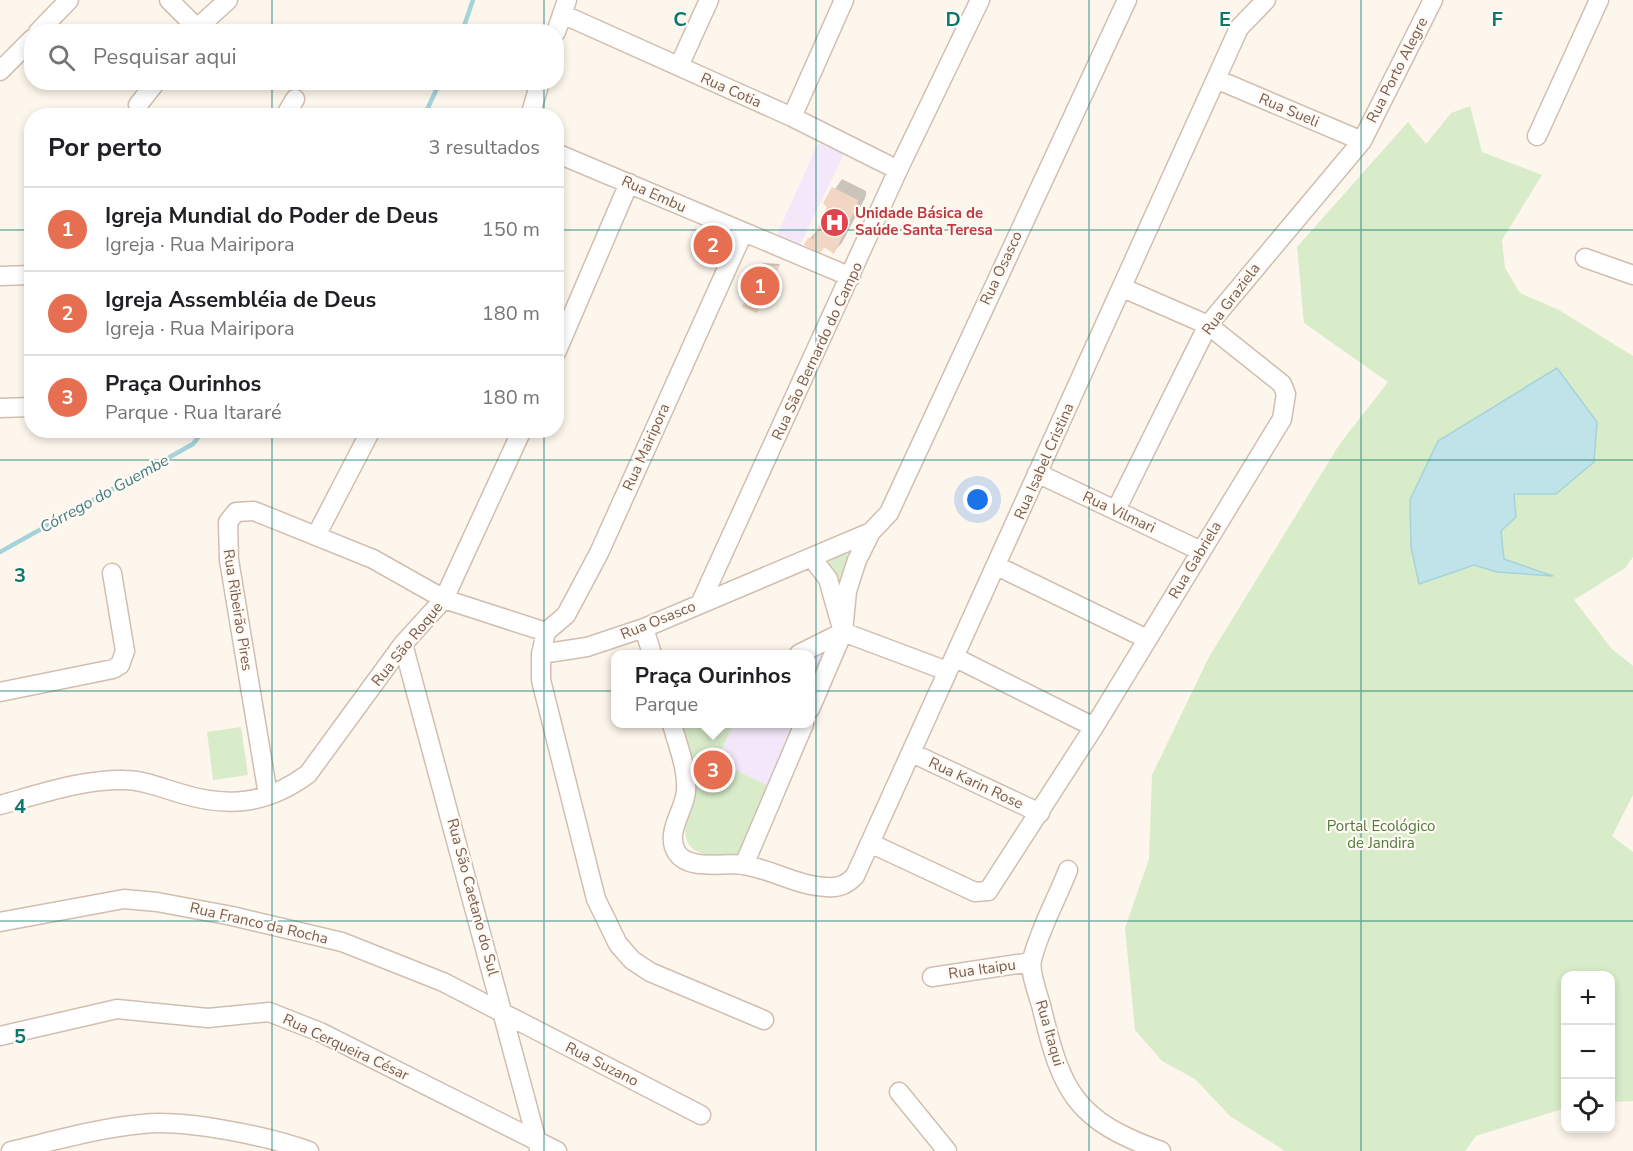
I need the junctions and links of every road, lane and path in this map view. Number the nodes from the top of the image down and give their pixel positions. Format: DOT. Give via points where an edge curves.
graph roads {
  1 [pos="69,0"];
  2 [pos="169,0"];
  3 [pos="228,0"];
  4 [pos="709,0"];
  5 [pos="844,0"];
  6 [pos="980,0"];
  7 [pos="1127,0"];
  8 [pos="1266,0"];
  9 [pos="1433,0"];
  10 [pos="1599,0"];
  11 [pos="564,7"];
  12 [pos="46,24"];
  13 [pos="190,24"];
  14 [pos="200,24"];
  15 [pos="559,24"];
  16 [pos="24,47"];
  17 [pos="679,66"];
  18 [pos="0,71"];
  19 [pos="1216,79"];
  20 [pos="150,90"];
  21 [pos="538,90"];
  22 [pos="295,99"];
  23 [pos="138,105"];
  24 [pos="290,108"];
  25 [pos="532,108"];
  26 [pos="792,117"];
  27 [pos="1537,136"];
  28 [pos="1362,141"];
  29 [pos="564,156"];
  30 [pos="898,170"];
  31 [pos="629,183"];
  32 [pos="742,233"];
  33 [pos="1585,258"];
  34 [pos="1632,273"];
  35 [pos="24,274"];
  36 [pos="0,276"];
  37 [pos="851,277"];
  38 [pos="1123,288"];
  39 [pos="1209,325"];
  40 [pos="564,334"];
  41 [pos="24,407"];
  42 [pos="0,408"];
  43 [pos="367,438"];
  44 [pos="518,438"];
  45 [pos="1037,473"];
  46 [pos="1116,510"];
  47 [pos="871,532"];
  48 [pos="316,536"];
  49 [pos="1201,551"];
  50 [pos="812,558"];
  51 [pos="997,566"];
  52 [pos="112,573"];
  53 [pos="444,599"];
  54 [pos="700,604"];
  55 [pos="644,628"];
  56 [pos="546,632"];
  57 [pos="843,632"];
  58 [pos="1147,639"];
  59 [pos="403,644"];
  60 [pos="651,650"];
  61 [pos="807,650"];
  62 [pos="541,654"];
  63 [pos="951,664"];
  64 [pos="0,692"];
  65 [pos="815,697"];
  66 [pos="1094,727"];
  67 [pos="673,728"];
  68 [pos="802,728"];
  69 [pos="912,753"];
  70 [pos="268,795"];
  71 [pos="0,805"];
  72 [pos="1040,813"];
  73 [pos="870,843"];
  74 [pos="744,865"];
  75 [pos="1068,870"];
  76 [pos="0,922"];
  77 [pos="1031,962"];
  78 [pos="932,977"];
  79 [pos="504,1014"];
  80 [pos="764,1020"];
  81 [pos="0,1036"];
  82 [pos="899,1092"];
  83 [pos="700,1115"];
  84 [pos="538,1146"];
  85 [pos="11,1151"];
  86 [pos="309,1151"];
  87 [pos="557,1151"];
  88 [pos="947,1151"];
  89 [pos="1161,1151"];
  1 -- 12 [label="street"];
  2 -- 13 [label="street"];
  3 -- 14 [label="street"];
  4 -- 17 [label="street"];
  5 -- 26 [label="street"];
  6 -- 30 [label="street, Rua São Bernardo do Campo"];
  7 -- 47 [label="street, Rua Osasco" via="889,513"];
  8 -- 19 [label="street, Rua Isabel Cristina" via="1239,28"];
  9 -- 28 [label="street, Rua Porto Alegre"];
  10 -- 27 [label="street"];
  11 -- 15 [label="street"];
  11 -- 17 [label="street, Rua Cotia"];
  16 -- 18 [label="street"];
  17 -- 26 [label="street, Rua Cotia"];
  19 -- 28 [label="street, Rua Sueli"];
  19 -- 38 [label="street, Rua Isabel Cristina"];
  20 -- 23 [label="street"];
  21 -- 25 [label="street"];
  22 -- 24 [label="street"];
  26 -- 30 [label="street, Rua Cotia"];
  28 -- 39 [label="street, Rua Graziela"];
  29 -- 31 [label="street, Rua Embu"];
  30 -- 37 [label="street, Rua São Bernardo do Campo"];
  31 -- 32 [label="street, Rua Embu"];
  31 -- 40 [label="street"];
  32 -- 37 [label="street, Rua Embu"];
  32 -- 56 [label="street, Rua Mairipora" via="598,553 566,615"];
  33 -- 34 [label="street"];
  35 -- 36 [label="street"];
  37 -- 54 [label="street, Rua São Bernardo do Campo"];
  38 -- 39 [label="street, Rua Gabriela"];
  38 -- 45 [label="street, Rua Isabel Cristina"];
  39 -- 46 [label="street, Rua Graziela"];
  39 -- 49 [label="street, Rua Gabriela" via="1282,384 1286,406 1282,419"];
  41 -- 42 [label="street"];
  43 -- 48 [label="street"];
  44 -- 53 [label="street, Rua São Roque"];
  45 -- 46 [label="street, Rua Vilmari"];
  45 -- 51 [label="street, Rua Isabel Cristina"];
  46 -- 49 [label="street, Rua Vilmari"];
  47 -- 50 [label="street, Rua Osasco"];
  47 -- 57 [label="street, Rua Osasco" via="847,591"];
  48 -- 53 [label="street, Rua Ribeirão Pires" via="373,559"];
  48 -- 70 [label="street, Rua Ribeirão Pires" via="254,511 236,512 228,522 230,560"];
  49 -- 58 [label="street, Rua Gabriela"];
  50 -- 54 [label="street, Rua Osasco"];
  50 -- 57 [label="street" via="828,579"];
  51 -- 58 [label="street"];
  51 -- 63 [label="street, Rua Isabel Cristina"];
  52 -- 64 [label="street" via="125,651 120,665"];
  53 -- 56 [label="street, Rua Ribeirão Pires"];
  53 -- 59 [label="street, Rua São Roque"];
  54 -- 55 [label="street, Rua Osasco"];
  55 -- 60 [label="street"];
  55 -- 62 [label="street, Rua Osasco" via="587,647"];
  56 -- 62 [label="street"];
  57 -- 61 [label="street"];
  57 -- 63 [label="street"];
  57 -- 65 [label="street, Rua Osasco"];
  58 -- 66 [label="street, Rua Gabriela"];
  59 -- 70 [label="street, Rua São Roque" via="308,774 290,787"];
  59 -- 79 [label="street, Rua São Caetano do Sul"];
  62 -- 80 [label="street" via="541,680 549,718 596,898 618,944 650,972"];
  63 -- 66 [label="street"];
  63 -- 69 [label="street, Rua Isabel Cristina"];
  66 -- 72 [label="street, Rua Gabriela"];
  67 -- 74 [label="street, Rua Isabel Cristina" via="687,788 674,830 677,853 698,863"];
  68 -- 74 [label="street"];
  69 -- 72 [label="street, Rua Karin Rose"];
  69 -- 73 [label="street, Rua Isabel Cristina"];
  70 -- 71 [label="street, Rua São Roque" via="244,802 213,802 127,780 78,785"];
  72 -- 73 [label="street, Rua Gabriela" via="988,891 975,892"];
  73 -- 74 [label="street, Rua Isabel Cristina" via="855,876 845,885 828,888"];
  75 -- 77 [label="street"];
  76 -- 79 [label="street, Rua Franco da Rocha" via="124,899 191,908 342,942 443,982"];
  77 -- 78 [label="street, Rua Itaipu"];
  77 -- 89 [label="street, Rua Itaqui" via="1054,1061 1077,1102 1101,1124"];
  79 -- 83 [label="street, Rua Suzano"];
  79 -- 84 [label="street, Rua São Caetano do Sul"];
  81 -- 84 [label="street, Rua Cerqueira César" via="117,1009 208,1018 269,1012 320,1032"];
  82 -- 88 [label="street"];
  84 -- 87 [label="street, Rua Cerqueira César"];
  85 -- 86 [label="street" via="113,1128 179,1122 288,1143"];
}
